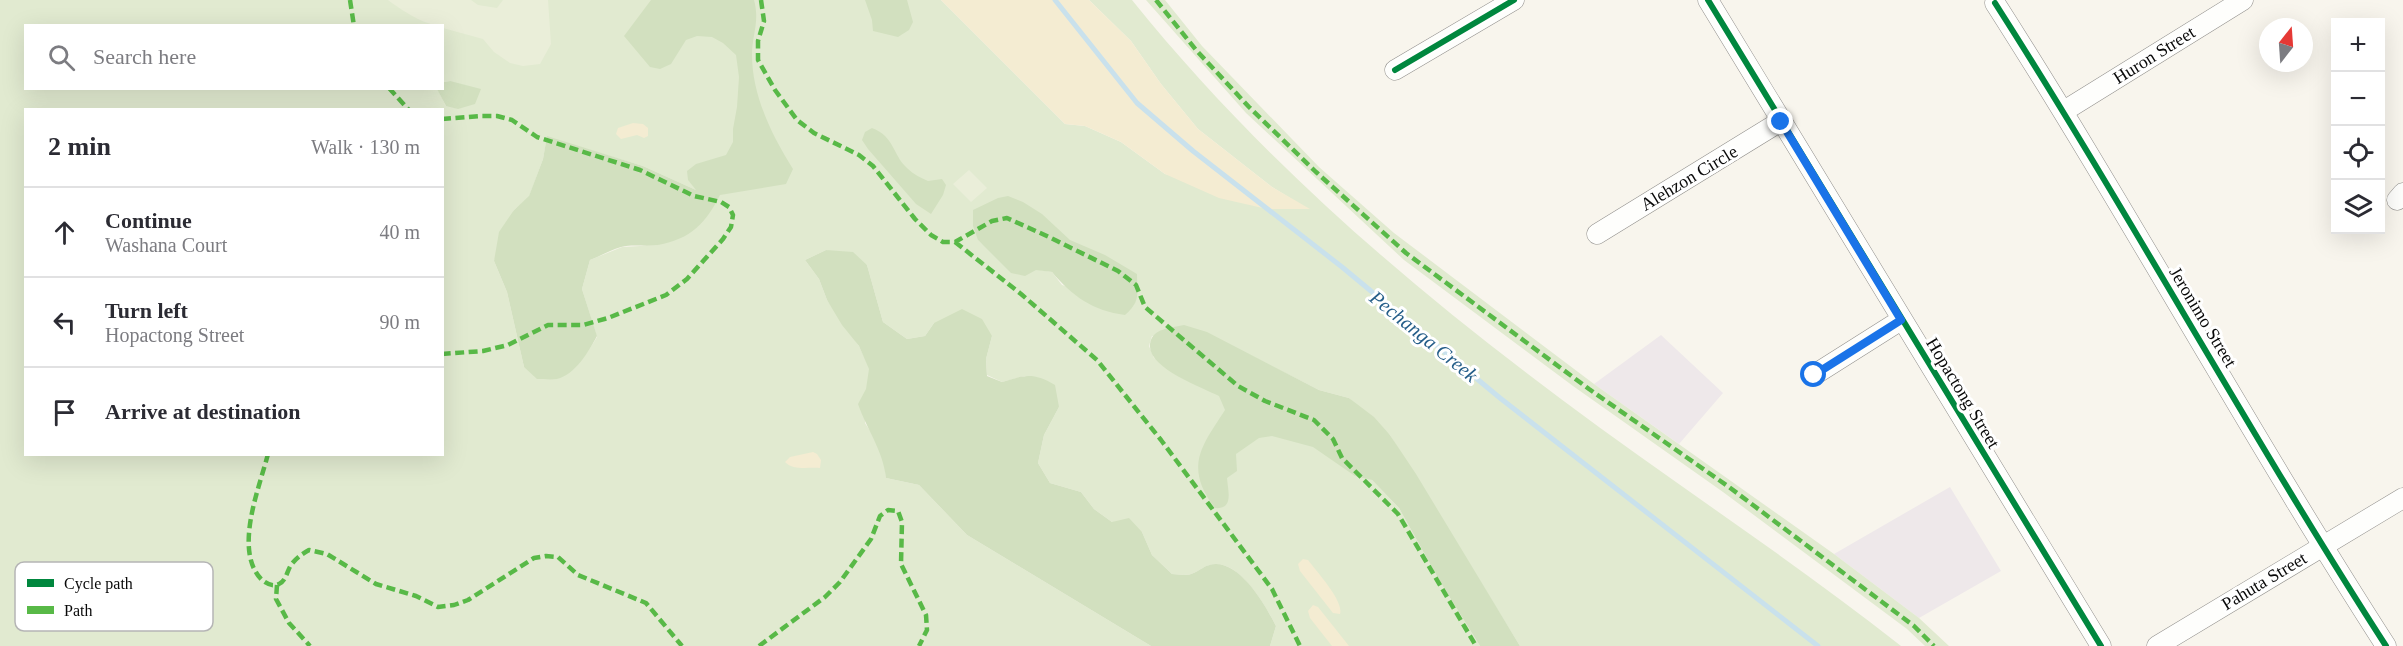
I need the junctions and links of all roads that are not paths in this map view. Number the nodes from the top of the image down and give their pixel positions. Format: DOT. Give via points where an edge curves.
graph roads {
  1 [pos="1514,0"];
  2 [pos="1708,0"];
  3 [pos="2243,0"];
  4 [pos="1995,3"];
  5 [pos="1395,70"];
  6 [pos="2064,111"];
  7 [pos="1781,122"];
  8 [pos="1597,234"];
  9 [pos="1901,320"];
  10 [pos="1814,375"];
  11 [pos="2403,498"];
  12 [pos="2322,546"];
  13 [pos="2101,646"];
  14 [pos="2157,646"];
  15 [pos="2386,646"];
  1 -- 5 [label="street"];
  2 -- 7 [label="street, Hopactong Street"];
  3 -- 6 [label="street, Huron Street"];
  4 -- 6 [label="street, Jeronimo Street"];
  6 -- 12 [label="street, Jeronimo Street"];
  7 -- 8 [label="street, Alehzon Circle"];
  7 -- 9 [label="street, Hopactong Street"];
  9 -- 10 [label="street"];
  9 -- 13 [label="street, Hopactong Street"];
  11 -- 12 [label="street, Pahuta Street"];
  12 -- 14 [label="street, Pahuta Street"];
  12 -- 15 [label="street, Jeronimo Street"];
}
